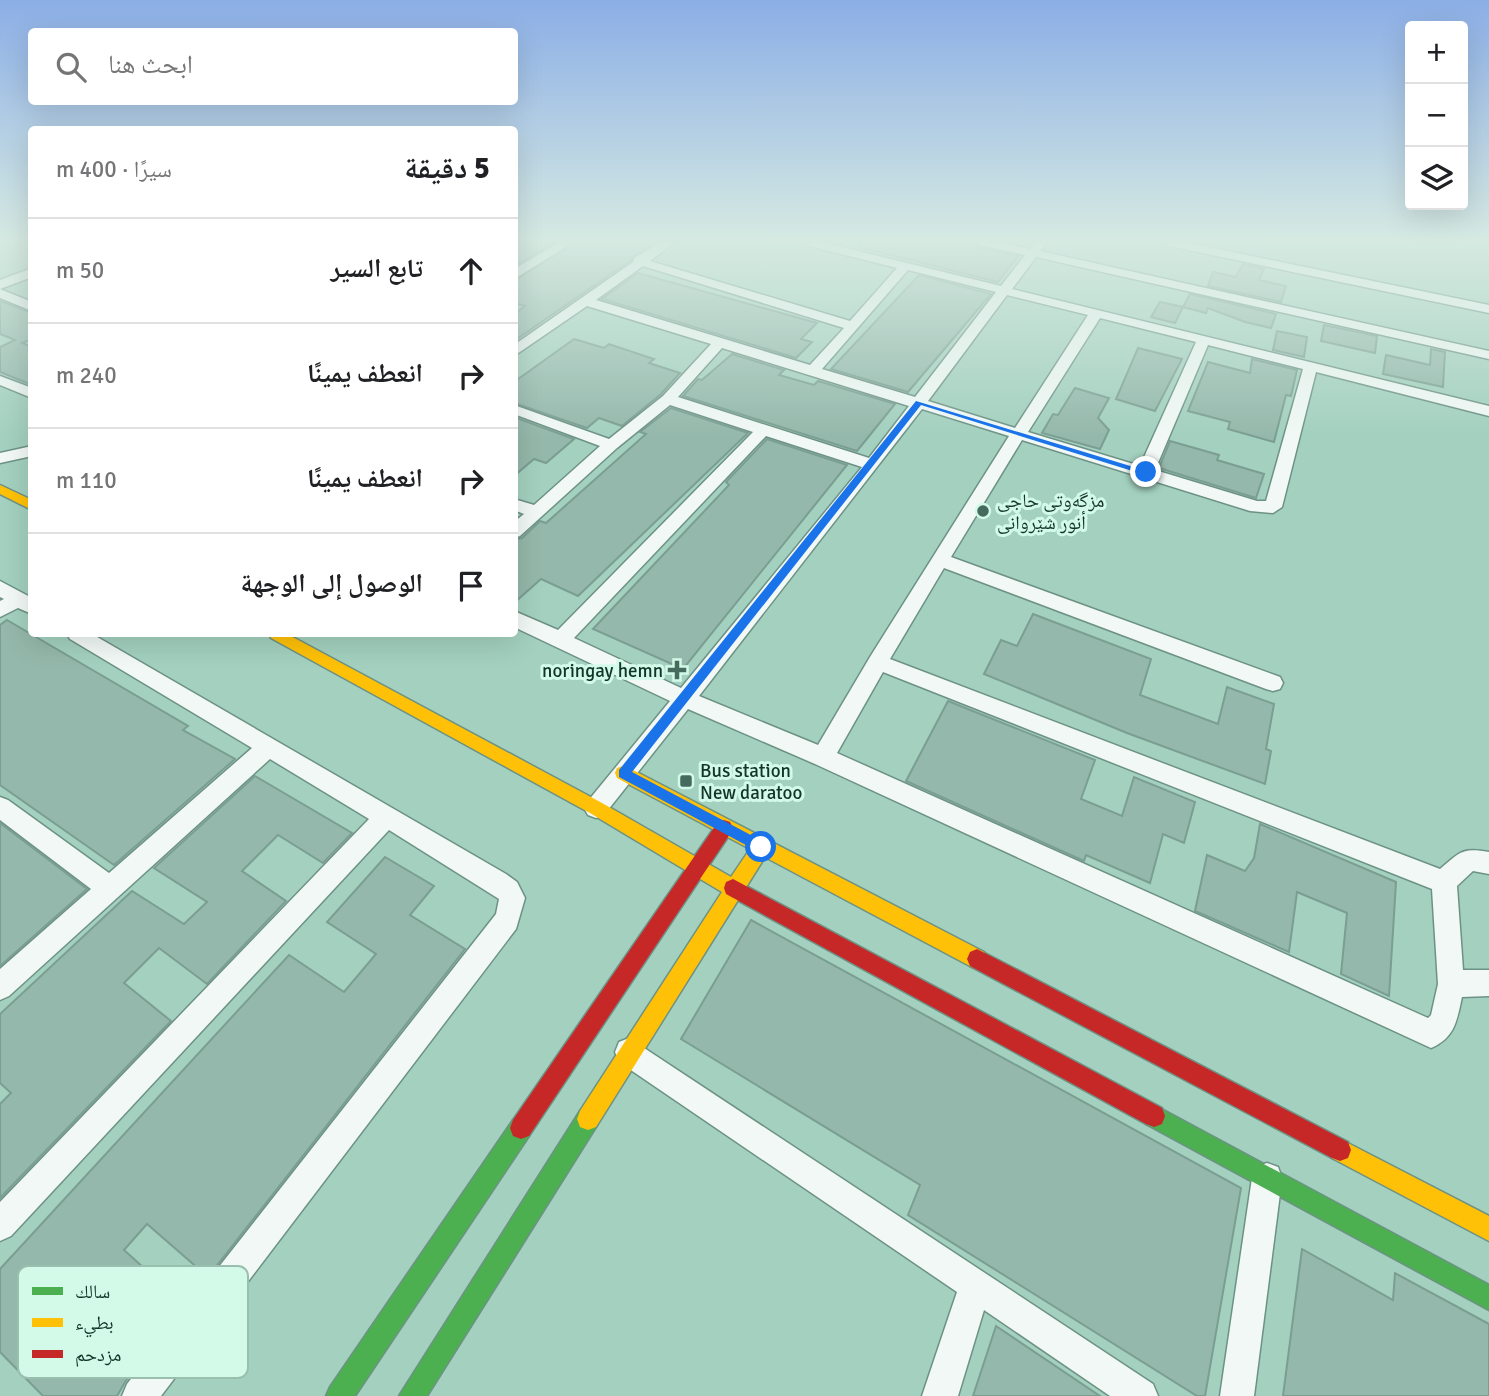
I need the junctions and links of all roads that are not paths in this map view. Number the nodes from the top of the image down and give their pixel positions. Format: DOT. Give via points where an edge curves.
graph roads {
  1 [pos="576,307"];
  2 [pos="606,307"];
  3 [pos="791,307"];
  4 [pos="869,307"];
  5 [pos="993,307"];
  6 [pos="1078,307"];
  7 [pos="1289,307"];
  8 [pos="1097,312"];
  9 [pos="853,326"];
  10 [pos="1204,339"];
  11 [pos="722,341"];
  12 [pos="518,349"];
  13 [pos="1489,355"];
  14 [pos="1311,365"];
  15 [pos="814,370"];
  16 [pos="0,380"];
  17 [pos="28,392"];
  18 [pos="668,399"];
  19 [pos="919,402"];
  20 [pos="518,410"];
  21 [pos="1489,411"];
  22 [pos="763,430"];
  23 [pos="1018,433"];
  24 [pos="611,445"];
  25 [pos="28,453"];
  26 [pos="0,458"];
  27 [pos="872,465"];
  28 [pos="1146,472"];
  29 [pos="0,489"];
  30 [pos="28,504"];
  31 [pos="518,506"];
  32 [pos="536,513"];
  33 [pos="518,529"];
  34 [pos="941,560"];
  35 [pos="0,588"];
  36 [pos="25,603"];
  37 [pos="0,610"];
  38 [pos="518,620"];
  39 [pos="82,637"];
  40 [pos="282,637"];
  41 [pos="560,640"];
  42 [pos="877,662"];
  43 [pos="1273,683"];
  44 [pos="683,698"];
  45 [pos="269,746"];
  46 [pos="823,757"];
  47 [pos="623,773"];
  48 [pos="596,808"];
  49 [pos="3,813"];
  50 [pos="387,816"];
  51 [pos="724,828"];
  52 [pos="761,847"];
  53 [pos="1489,863"];
  54 [pos="697,866"];
  55 [pos="1444,882"];
  56 [pos="733,888"];
  57 [pos="111,889"];
  58 [pos="1489,983"];
  59 [pos="1451,984"];
  60 [pos="0,987"];
  61 [pos="629,1052"];
  62 [pos="1267,1178"];
  63 [pos="0,1225"];
  64 [pos="1489,1229"];
  65 [pos="240,1266"];
  66 [pos="975,1287"];
  67 [pos="1489,1298"];
  68 [pos="153,1378"];
  69 [pos="139,1396"];
  70 [pos="339,1396"];
  71 [pos="412,1396"];
  72 [pos="940,1396"];
  73 [pos="1141,1396"];
  74 [pos="1237,1396"];
  1 -- 12 [label="street"];
  2 -- 11 [label="street"];
  3 -- 9 [label="street"];
  4 -- 9 [label="street"];
  5 -- 19 [label="street"];
  6 -- 8 [label="street"];
  7 -- 13 [label="street"];
  8 -- 10 [label="street"];
  8 -- 23 [label="street"];
  9 -- 15 [label="street"];
  10 -- 14 [label="street"];
  10 -- 28 [label="street"];
  11 -- 15 [label="street"];
  11 -- 18 [label="street"];
  14 -- 21 [label="street"];
  14 -- 28 [label="street" via="1273,507 1256,508"];
  15 -- 19 [label="street"];
  16 -- 17 [label="street"];
  18 -- 22 [label="street"];
  18 -- 24 [label="street"];
  19 -- 23 [label="street"];
  19 -- 27 [label="street"];
  20 -- 24 [label="street"];
  22 -- 27 [label="street"];
  22 -- 41 [label="street"];
  23 -- 28 [label="street"];
  23 -- 34 [label="street"];
  24 -- 32 [label="street"];
  25 -- 26 [label="street"];
  27 -- 44 [label="street"];
  29 -- 30 [label="street"];
  31 -- 32 [label="street"];
  32 -- 33 [label="street"];
  34 -- 42 [label="street"];
  34 -- 43 [label="street"];
  35 -- 36 [label="street"];
  36 -- 37 [label="street"];
  38 -- 41 [label="street"];
  39 -- 45 [label="street"];
  40 -- 48 [label="street"];
  41 -- 44 [label="street"];
  42 -- 46 [label="street"];
  42 -- 55 [label="street"];
  44 -- 46 [label="street"];
  44 -- 47 [label="street"];
  45 -- 50 [label="street"];
  45 -- 57 [label="street"];
  46 -- 59 [label="street" via="1431,1034 1443,1023"];
  47 -- 48 [label="street"];
  47 -- 51 [label="street"];
  48 -- 54 [label="street"];
  49 -- 57 [label="street"];
  50 -- 63 [label="street"];
  50 -- 65 [label="street" via="508,890 512,898 507,920"];
  51 -- 52 [label="street"];
  51 -- 54 [label="street"];
  52 -- 56 [label="street"];
  52 -- 64 [label="street"];
  53 -- 55 [label="street" via="1469,859"];
  54 -- 56 [label="street"];
  54 -- 70 [label="street"];
  55 -- 59 [label="street"];
  56 -- 61 [label="street"];
  56 -- 62 [label="street"];
  57 -- 60 [label="street"];
  58 -- 59 [label="street"];
  61 -- 66 [label="street"];
  61 -- 71 [label="street"];
  62 -- 67 [label="street"];
  62 -- 74 [label="street"];
  66 -- 72 [label="street"];
  66 -- 73 [label="street"];
  68 -- 69 [label="street"];
}
